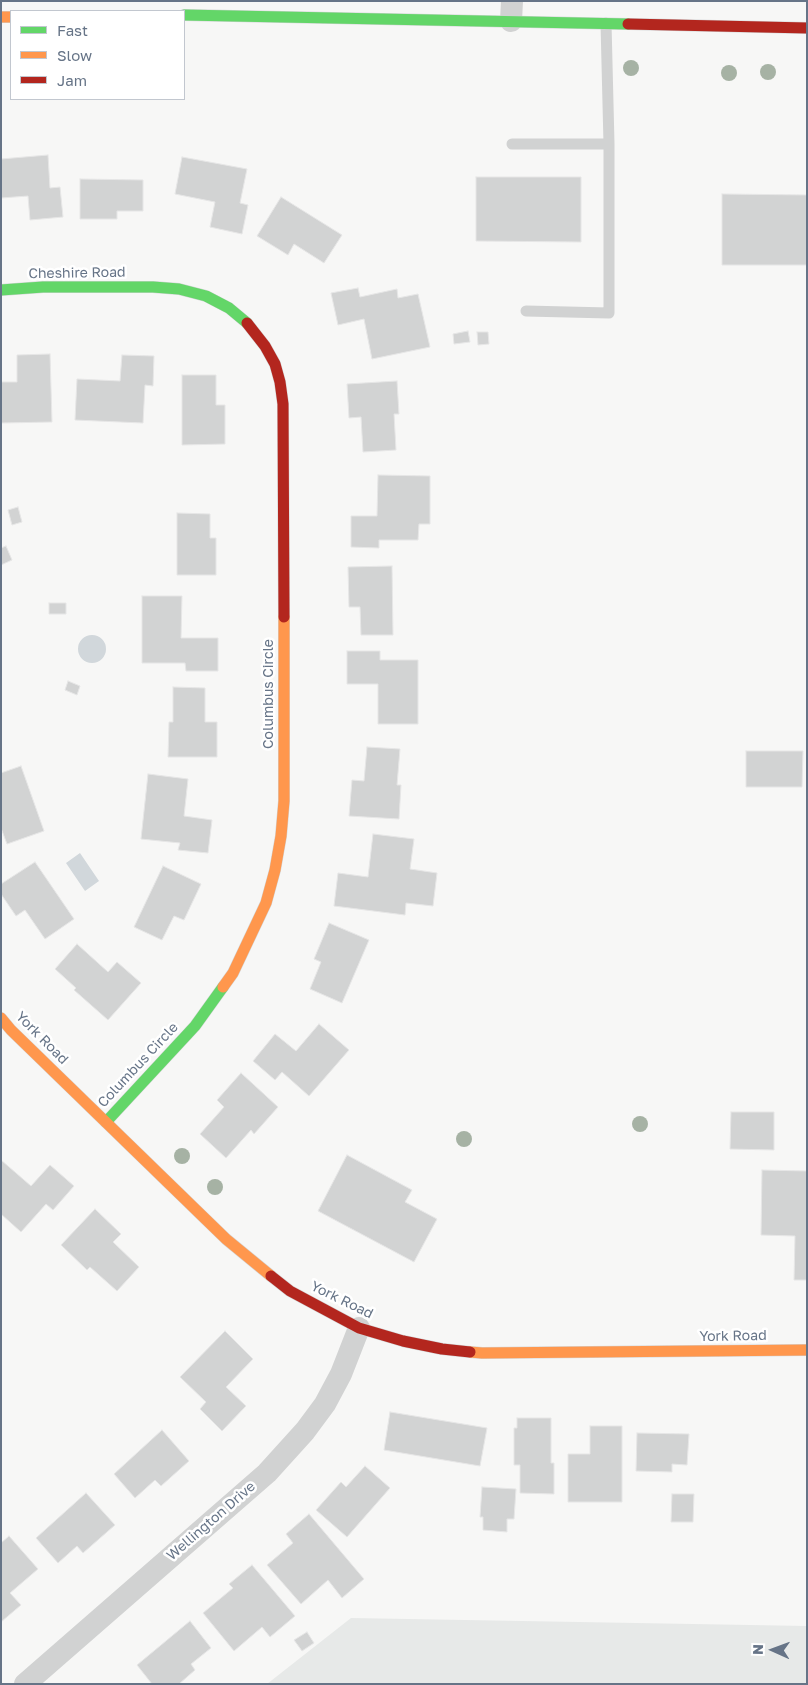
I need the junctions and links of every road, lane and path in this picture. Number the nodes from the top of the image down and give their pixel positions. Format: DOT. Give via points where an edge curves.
graph roads {
  1 [pos="512,11"];
  2 [pos="185,15"];
  3 [pos="606,23"];
  4 [pos="807,28"];
  5 [pos="512,144"];
  6 [pos="609,144"];
  7 [pos="153,287"];
  8 [pos="1,290"];
  9 [pos="526,310"];
  10 [pos="1,1018"];
  11 [pos="106,1122"];
  12 [pos="359,1328"];
  13 [pos="807,1350"];
  14 [pos="25,1684"];
  1 -- 2 [label="street"];
  1 -- 3 [label="street"];
  3 -- 4 [label="street"];
  3 -- 6 [label="lane"];
  5 -- 6 [label="lane"];
  6 -- 9 [label="lane" via="609,314"];
  7 -- 8 [label="street, Cheshire Road"];
  7 -- 11 [label="street, Columbus Circle" via="178,288 206,296 229,308 250,326 265,346 280,382 283,404 284,801 275,870 266,903 233,973 195,1026"];
  10 -- 11 [label="street, York Road"];
  11 -- 12 [label="street, York Road" via="233,1245 290,1291"];
  12 -- 13 [label="street, York Road" via="442,1349 482,1353"];
  12 -- 14 [label="street, Wellington Drive" via="325,1404 267,1473"];
}
